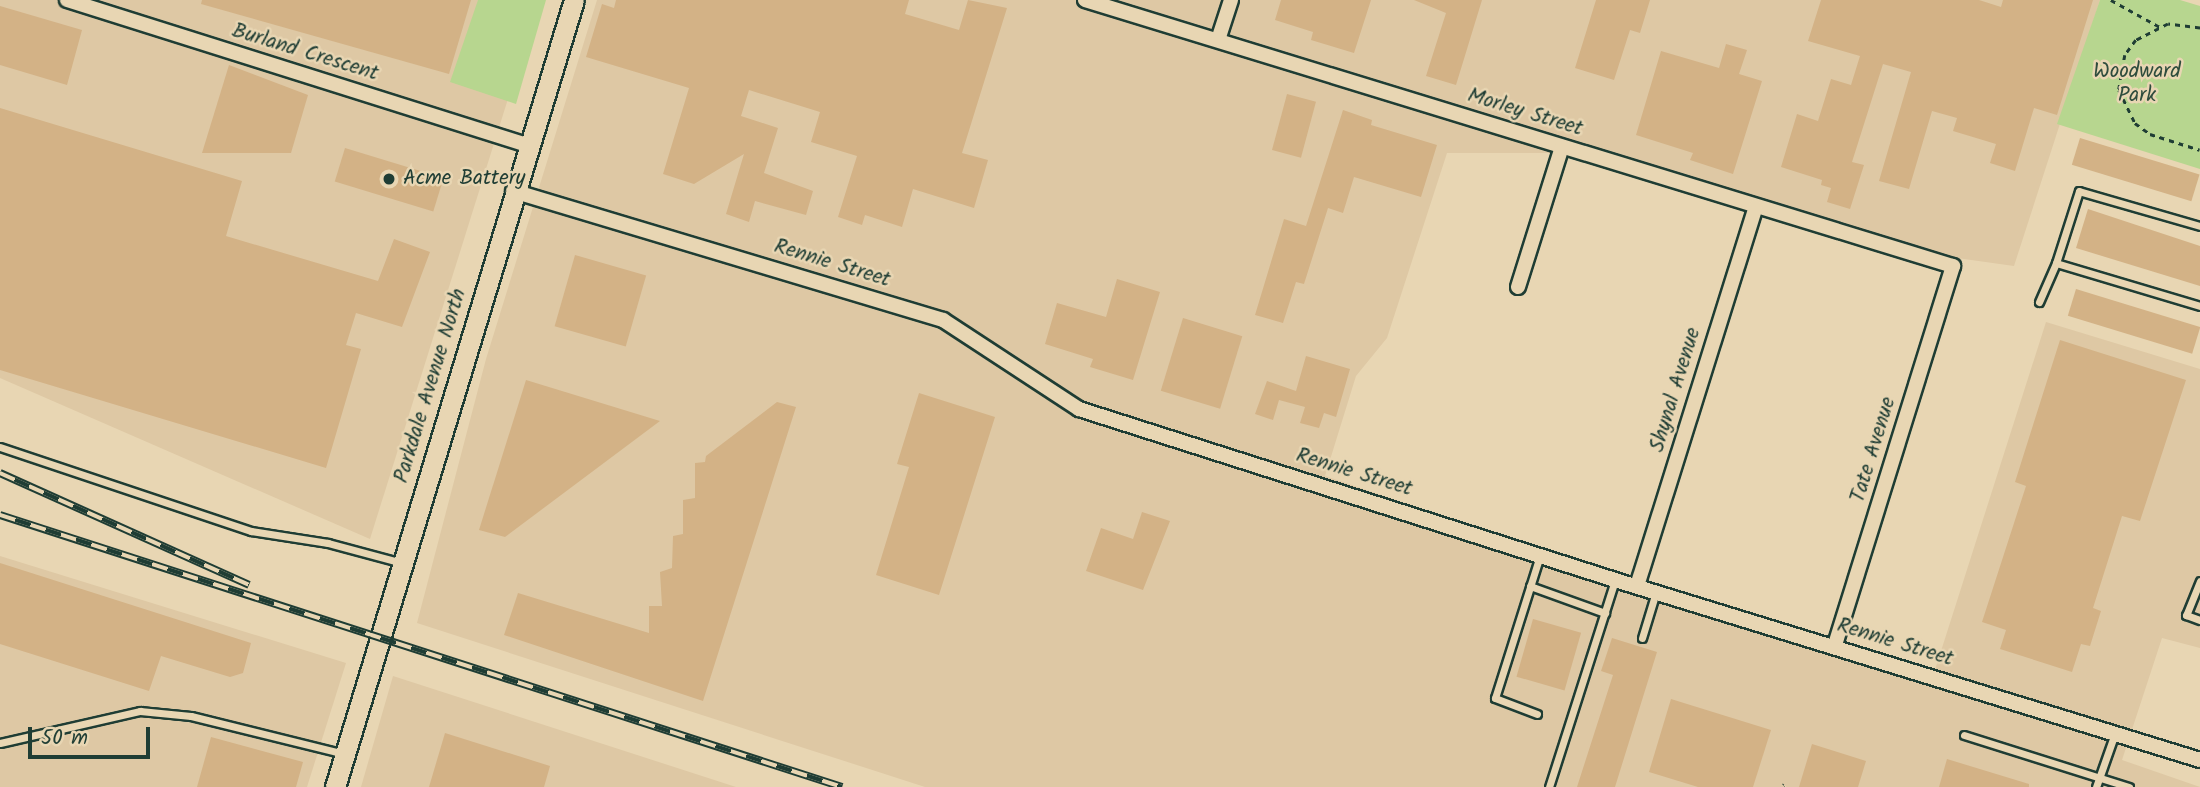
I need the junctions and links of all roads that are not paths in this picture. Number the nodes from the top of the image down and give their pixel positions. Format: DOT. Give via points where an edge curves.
graph roads {
  1 [pos="67,0"];
  2 [pos="574,0"];
  3 [pos="1085,0"];
  4 [pos="1231,0"];
  5 [pos="1218,40"];
  6 [pos="530,146"];
  7 [pos="1562,147"];
  8 [pos="513,191"];
  9 [pos="1756,207"];
  10 [pos="2200,226"];
  11 [pos="2056,263"];
  12 [pos="1953,266"];
  13 [pos="1518,287"];
  14 [pos="2039,302"];
  15 [pos="2200,306"];
  16 [pos="0,447"];
  17 [pos="1540,555"];
  18 [pos="402,564"];
  19 [pos="1615,580"];
  20 [pos="2200,582"];
  21 [pos="1530,586"];
  22 [pos="1637,586"];
  23 [pos="1656,592"];
  24 [pos="1605,612"];
  25 [pos="2200,620"];
  26 [pos="1642,638"];
  27 [pos="1835,646"];
  28 [pos="1537,714"];
  29 [pos="2115,733"];
  30 [pos="1964,735"];
  31 [pos="0,743"];
  32 [pos="345,755"];
  33 [pos="2200,760"];
  34 [pos="2099,777"];
  35 [pos="335,787"];
  36 [pos="1549,787"];
  37 [pos="2096,787"];
  38 [pos="2129,787"];
  1 -- 6 [label="street, Burland Crescent"];
  2 -- 6 [label="main road, Parkdale Avenue North"];
  3 -- 5 [label="street, Morley Street"];
  4 -- 5 [label="street"];
  5 -- 7 [label="street, Morley Street"];
  6 -- 8 [label="main road, Parkdale Avenue North"];
  7 -- 9 [label="street, Morley Street"];
  7 -- 13 [label="street"];
  8 -- 17 [label="street, Rennie Street" via="943,320 1079,409"];
  8 -- 18 [label="main road, Parkdale Avenue North"];
  9 -- 12 [label="street, Morley Street"];
  9 -- 22 [label="street, Shynal Avenue"];
  10 -- 11 [label="lane" via="2079,191"];
  11 -- 14 [label="lane"];
  11 -- 15 [label="lane"];
  12 -- 27 [label="street, Tate Avenue"];
  16 -- 18 [label="lane" via="251,531 328,543"];
  17 -- 19 [label="street, Rennie Street"];
  17 -- 21 [label="lane"];
  18 -- 32 [label="main road, Parkdale Avenue North"];
  19 -- 22 [label="street, Rennie Street"];
  19 -- 24 [label="lane"];
  20 -- 25 [label="lane" via="2186,615"];
  21 -- 24 [label="lane"];
  21 -- 28 [label="lane" via="1495,698"];
  22 -- 23 [label="street, Rennie Street"];
  23 -- 26 [label="lane"];
  23 -- 27 [label="street, Rennie Street"];
  24 -- 36 [label="lane"];
  27 -- 29 [label="street, Rennie Street"];
  29 -- 33 [label="street, Rennie Street"];
  29 -- 34 [label="lane"];
  30 -- 34 [label="lane"];
  31 -- 32 [label="lane" via="140,711 191,716"];
  32 -- 35 [label="main road, Parkdale Avenue North"];
  34 -- 37 [label="lane"];
  34 -- 38 [label="lane"];
}
